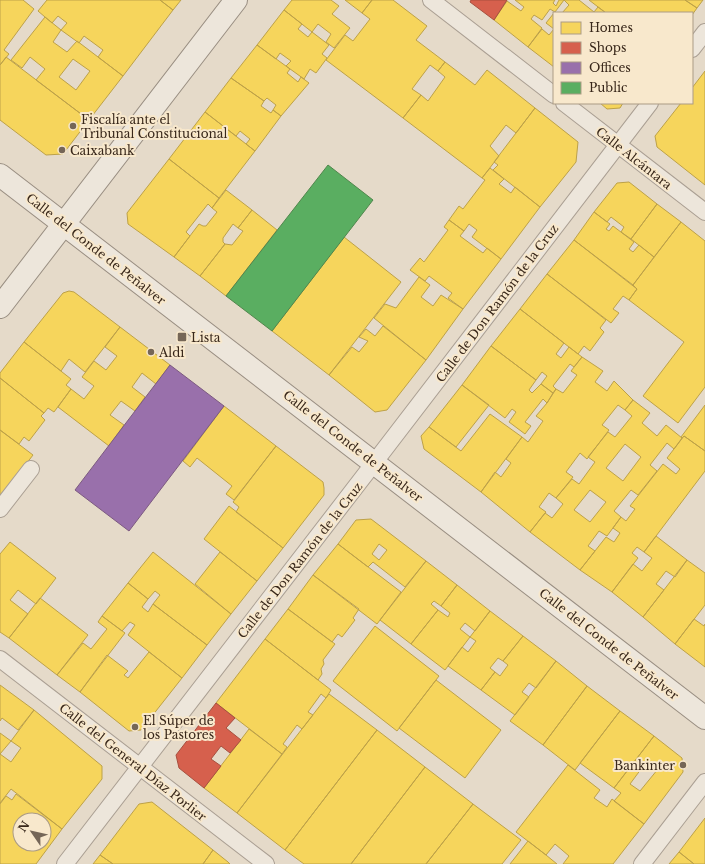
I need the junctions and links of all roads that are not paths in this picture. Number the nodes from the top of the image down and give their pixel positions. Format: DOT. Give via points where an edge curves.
graph roads {
  1 [pos="236,0"];
  2 [pos="431,0"];
  3 [pos="705,32"];
  4 [pos="693,48"];
  5 [pos="553,94"];
  6 [pos="565,104"];
  7 [pos="649,104"];
  8 [pos="617,144"];
  9 [pos="0,175"];
  10 [pos="705,212"];
  11 [pos="64,224"];
  12 [pos="0,307"];
  13 [pos="374,463"];
  14 [pos="31,470"];
  15 [pos="0,509"];
  16 [pos="0,659"];
  17 [pos="705,718"];
  18 [pos="140,768"];
  19 [pos="705,782"];
  20 [pos="66,864"];
  21 [pos="266,864"];
  22 [pos="642,864"];
  1 -- 11 [label="street"];
  2 -- 5 [label="street"];
  3 -- 4 [label="street"];
  6 -- 8 [label="street, Calle Alcántara"];
  7 -- 8 [label="street, Calle de Don Ramón de la Cruz"];
  8 -- 10 [label="street, Calle Alcántara"];
  8 -- 13 [label="street, Calle de Don Ramón de la Cruz"];
  9 -- 11 [label="street, Calle del Conde de Peñalver"];
  11 -- 12 [label="street"];
  11 -- 13 [label="street, Calle del Conde de Peñalver"];
  13 -- 17 [label="street, Calle del Conde de Peñalver"];
  13 -- 18 [label="street, Calle de Don Ramón de la Cruz"];
  14 -- 15 [label="street"];
  16 -- 18 [label="street, Calle del General Díaz Porlier"];
  18 -- 20 [label="street, Calle de Don Ramón de la Cruz"];
  18 -- 21 [label="street, Calle del General Díaz Porlier"];
  19 -- 22 [label="street"];
}
